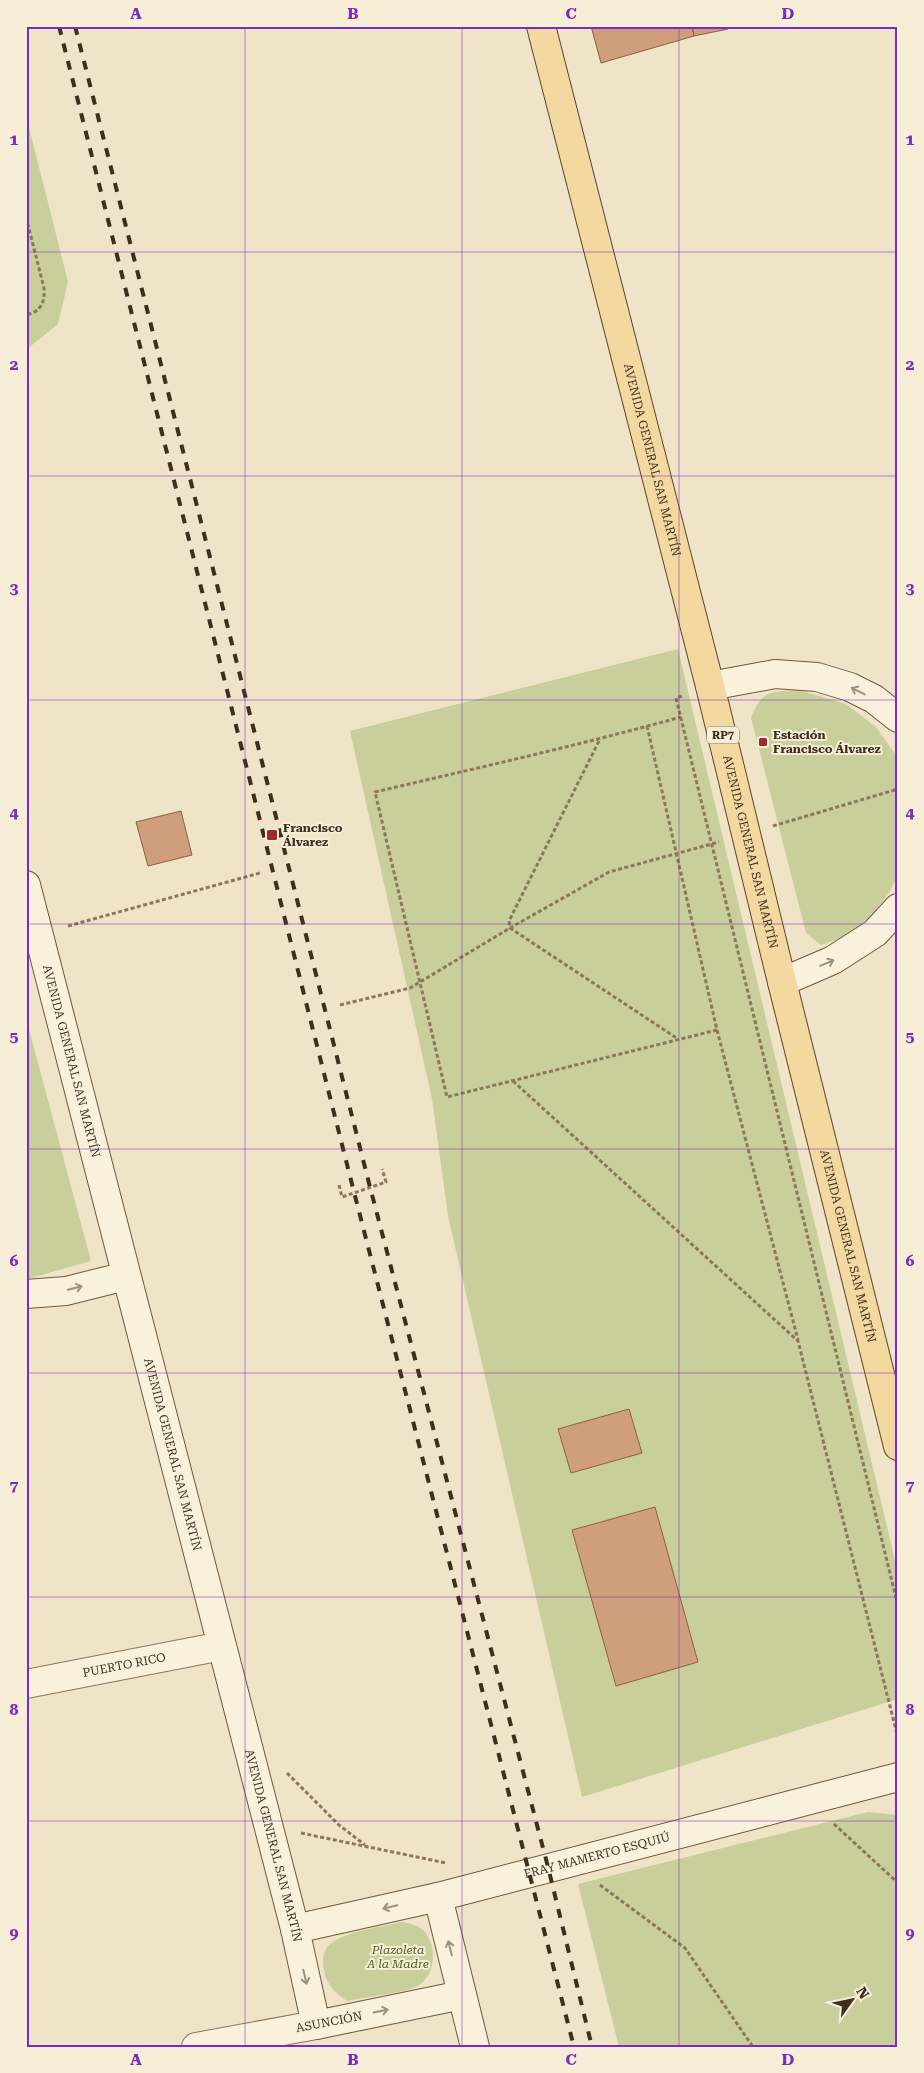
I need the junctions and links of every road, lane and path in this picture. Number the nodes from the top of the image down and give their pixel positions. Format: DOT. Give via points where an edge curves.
graph roads {
  1 [pos="541,26"];
  2 [pos="26,217"];
  3 [pos="26,315"];
  4 [pos="710,686"];
  5 [pos="676,698"];
  6 [pos="680,717"];
  7 [pos="898,718"];
  8 [pos="647,726"];
  9 [pos="599,740"];
  10 [pos="898,789"];
  11 [pos="747,834"];
  12 [pos="711,844"];
  13 [pos="675,854"];
  14 [pos="260,873"];
  15 [pos="26,885"];
  16 [pos="898,908"];
  17 [pos="510,928"];
  18 [pos="38,934"];
  19 [pos="420,982"];
  20 [pos="782,982"];
  21 [pos="340,1005"];
  22 [pos="717,1030"];
  23 [pos="679,1040"];
  24 [pos="512,1081"];
  25 [pos="382,1169"];
  26 [pos="339,1185"];
  27 [pos="126,1276"];
  28 [pos="26,1294"];
  29 [pos="798,1341"];
  30 [pos="898,1446"];
  31 [pos="898,1606"];
  32 [pos="222,1646"];
  33 [pos="26,1684"];
  34 [pos="898,1738"];
  35 [pos="286,1772"];
  36 [pos="898,1777"];
  37 [pos="808,1800"];
  38 [pos="268,1826"];
  39 [pos="366,1846"];
  40 [pos="570,1862"];
  41 [pos="454,1865"];
  42 [pos="898,1883"];
  43 [pos="438,1896"];
  44 [pos="295,1930"];
  45 [pos="462,1995"];
  46 [pos="316,2024"];
  47 [pos="196,2047"];
  48 [pos="475,2047"];
  49 [pos="753,2047"];
  1 -- 4 [label="main road, AVENIDA GENERAL SAN MARTÍN / RP7"];
  2 -- 3 [label="path" via="45,298 40,308"];
  7 -- 4 [label="street, one-way" via="874,699 817,676 775,674"];
  4 -- 11 [label="main road, AVENIDA GENERAL SAN MARTÍN / RP7"];
  5 -- 6 [label="path"];
  6 -- 8 [label="path"];
  6 -- 12 [label="path"];
  8 -- 9 [label="path"];
  8 -- 13 [label="path"];
  9 -- 17 [label="path" via="509,921"];
  9 -- 19 [label="path" via="375,792"];
  10 -- 11 [label="path"];
  11 -- 12 [label="path"];
  11 -- 20 [label="main road, AVENIDA GENERAL SAN MARTÍN / RP7"];
  12 -- 13 [label="path"];
  12 -- 31 [label="path"];
  13 -- 17 [label="path" via="609,872"];
  13 -- 22 [label="path"];
  14 -- 18 [label="path"];
  15 -- 18 [label="street, AVENIDA GENERAL SAN MARTÍN"];
  20 -- 16 [label="street, one-way" via="833,960 875,933"];
  17 -- 19 [label="path"];
  17 -- 23 [label="path"];
  18 -- 27 [label="street, AVENIDA GENERAL SAN MARTÍN"];
  19 -- 21 [label="path" via="410,988"];
  19 -- 24 [label="path" via="447,1097"];
  20 -- 30 [label="main road, AVENIDA GENERAL SAN MARTÍN / RP7"];
  22 -- 23 [label="path"];
  22 -- 29 [label="path"];
  23 -- 24 [label="path"];
  24 -- 29 [label="path"];
  25 -- 26 [label="path" via="386,1182 342,1197"];
  28 -- 27 [label="street, one-way" via="66,1290"];
  27 -- 32 [label="street, AVENIDA GENERAL SAN MARTÍN"];
  29 -- 34 [label="path"];
  32 -- 33 [label="street, PUERTO RICO"];
  32 -- 38 [label="street, AVENIDA GENERAL SAN MARTÍN"];
  35 -- 39 [label="path" via="339,1826"];
  36 -- 37 [label="street, FRAY MAMERTO ESQUIÚ"];
  37 -- 40 [label="street, FRAY MAMERTO ESQUIÚ"];
  37 -- 42 [label="path"];
  38 -- 39 [label="path"];
  38 -- 44 [label="street, AVENIDA GENERAL SAN MARTÍN"];
  39 -- 41 [label="path"];
  40 -- 43 [label="street, FRAY MAMERTO ESQUIÚ"];
  40 -- 49 [label="path" via="685,1948"];
  43 -- 44 [label="street, FRAY MAMERTO ESQUIÚ, one-way"];
  45 -- 43 [label="street, one-way"];
  44 -- 46 [label="street, AVENIDA GENERAL SAN MARTÍN, one-way"];
  46 -- 45 [label="street, ASUNCIÓN, one-way"];
  45 -- 48 [label="street"];
  46 -- 47 [label="street, ASUNCIÓN"];
}
